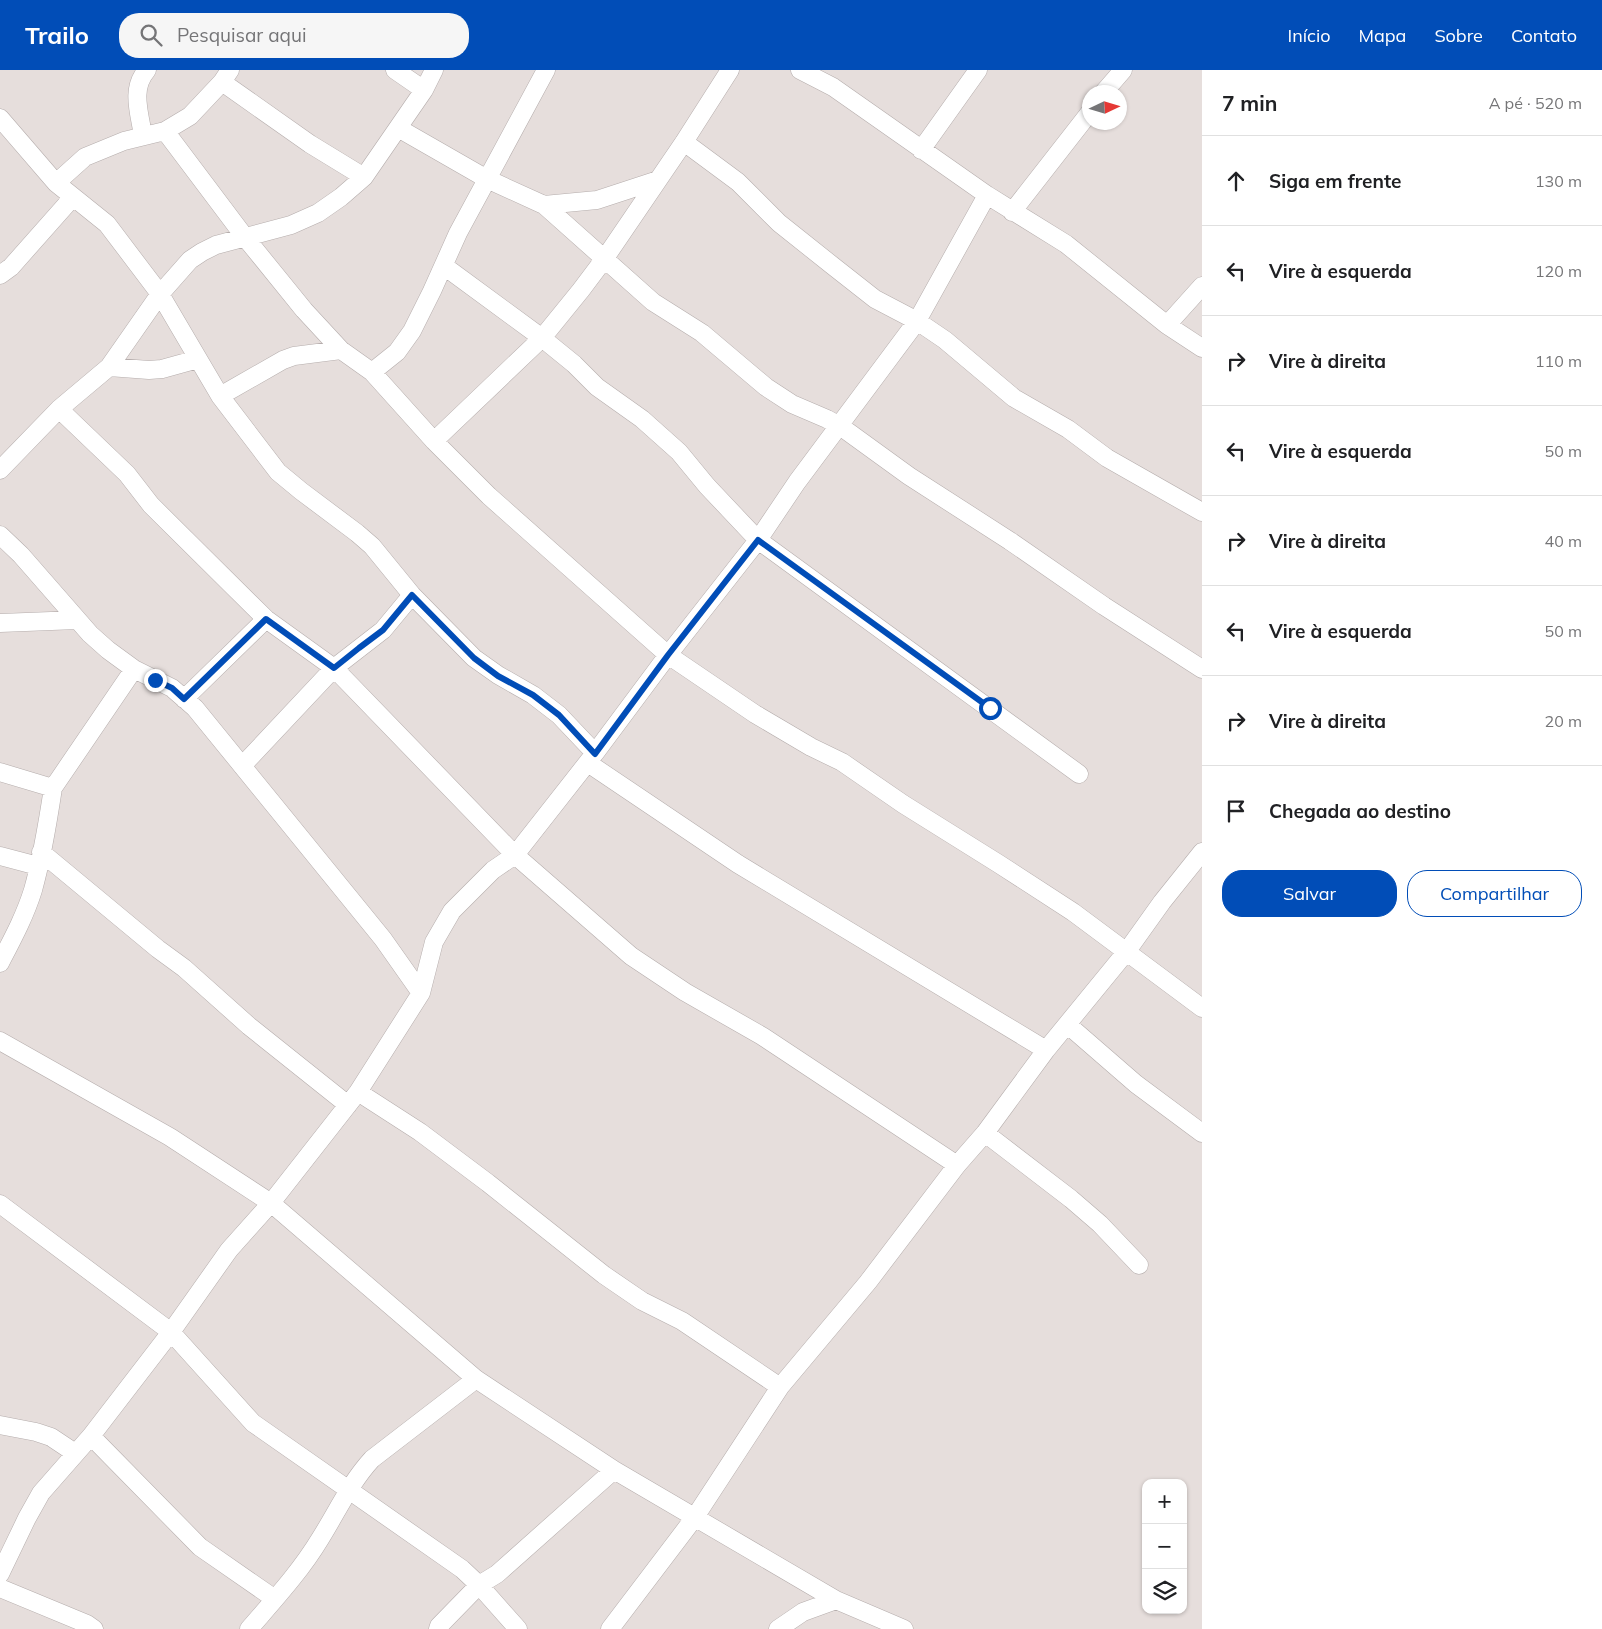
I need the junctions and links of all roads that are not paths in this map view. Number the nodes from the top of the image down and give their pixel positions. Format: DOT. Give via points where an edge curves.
graph roads {
  1 [pos="395,70"];
  2 [pos="434,70"];
  3 [pos="546,70"];
  4 [pos="730,70"];
  5 [pos="800,70"];
  6 [pos="978,70"];
  7 [pos="1123,70"];
  8 [pos="140,73"];
  9 [pos="226,76"];
  10 [pos="1110,85"];
  11 [pos="424,90"];
  12 [pos="0,118"];
  13 [pos="1082,122"];
  14 [pos="398,128"];
  15 [pos="166,131"];
  16 [pos="143,136"];
  17 [pos="684,142"];
  18 [pos="921,150"];
  19 [pos="364,178"];
  20 [pos="487,179"];
  21 [pos="658,180"];
  22 [pos="56,182"];
  23 [pos="987,196"];
  24 [pos="73,197"];
  25 [pos="544,205"];
  26 [pos="1012,212"];
  27 [pos="244,236"];
  28 [pos="605,258"];
  29 [pos="444,266"];
  30 [pos="0,275"];
  31 [pos="1202,286"];
  32 [pos="160,294"];
  33 [pos="917,321"];
  34 [pos="1167,325"];
  35 [pos="542,338"];
  36 [pos="1202,348"];
  37 [pos="341,350"];
  38 [pos="198,359"];
  39 [pos="109,367"];
  40 [pos="372,372"];
  41 [pos="220,396"];
  42 [pos="59,409"];
  43 [pos="840,426"];
  44 [pos="434,441"];
  45 [pos="0,470"];
  46 [pos="1202,512"];
  47 [pos="0,535"];
  48 [pos="758,540"];
  49 [pos="412,595"];
  50 [pos="266,619"];
  51 [pos="77,620"];
  52 [pos="0,623"];
  53 [pos="668,655"];
  54 [pos="334,668"];
  55 [pos="134,669"];
  56 [pos="1202,669"];
  57 [pos="184,699"];
  58 [pos="592,758"];
  59 [pos="242,766"];
  60 [pos="0,772"];
  61 [pos="1079,774"];
  62 [pos="53,788"];
  63 [pos="1201,855"];
  64 [pos="0,856"];
  65 [pos="515,856"];
  66 [pos="39,859"];
  67 [pos="1127,951"];
  68 [pos="0,963"];
  69 [pos="421,993"];
  70 [pos="1202,1008"];
  71 [pos="1068,1025"];
  72 [pos="0,1041"];
  73 [pos="1046,1050"];
  74 [pos="353,1098"];
  75 [pos="985,1133"];
  76 [pos="1202,1134"];
  77 [pos="957,1165"];
  78 [pos="271,1203"];
  79 [pos="0,1204"];
  80 [pos="1139,1264"];
  81 [pos="171,1332"];
  82 [pos="476,1379"];
  83 [pos="780,1387"];
  84 [pos="0,1425"];
  85 [pos="91,1436"];
  86 [pos="75,1453"];
  87 [pos="614,1470"];
  88 [pos="349,1490"];
  89 [pos="695,1517"];
  90 [pos="0,1574"];
  91 [pos="479,1585"];
  92 [pos="0,1588"];
  93 [pos="275,1599"];
  94 [pos="836,1600"];
  95 [pos="94,1629"];
  96 [pos="249,1629"];
  97 [pos="438,1629"];
  98 [pos="518,1629"];
  99 [pos="610,1629"];
  100 [pos="778,1629"];
  101 [pos="904,1629"];
  1 -- 11 [label="street"];
  2 -- 11 [label="street"];
  3 -- 20 [label="street"];
  4 -- 17 [label="street"];
  5 -- 18 [label="street" via="833,87"];
  6 -- 18 [label="street"];
  7 -- 10 [label="street"];
  8 -- 16 [label="street" via="137,95"];
  9 -- 15 [label="street" via="190,116"];
  9 -- 19 [label="street" via="310,144"];
  11 -- 14 [label="street"];
  12 -- 22 [label="street"];
  13 -- 26 [label="street"];
  14 -- 19 [label="street"];
  14 -- 20 [label="street"];
  15 -- 16 [label="street"];
  15 -- 27 [label="street"];
  16 -- 22 [label="street" via="85,157"];
  17 -- 21 [label="street"];
  17 -- 33 [label="street" via="738,182 779,223 875,299"];
  18 -- 23 [label="street"];
  19 -- 27 [label="street" via="318,213 291,225"];
  20 -- 25 [label="street"];
  20 -- 29 [label="street"];
  21 -- 25 [label="street" via="597,200"];
  21 -- 28 [label="street"];
  22 -- 24 [label="street"];
  23 -- 26 [label="street"];
  23 -- 33 [label="street"];
  24 -- 30 [label="street"];
  24 -- 32 [label="street" via="107,224"];
  25 -- 28 [label="street"];
  26 -- 34 [label="street" via="1066,244"];
  27 -- 32 [label="street" via="216,245 190,260"];
  27 -- 37 [label="street"];
  28 -- 35 [label="street"];
  28 -- 43 [label="street" via="653,302 702,333 766,388"];
  29 -- 35 [label="street"];
  29 -- 40 [label="street" via="412,331 397,352"];
  31 -- 34 [label="street"];
  32 -- 38 [label="street"];
  32 -- 39 [label="street"];
  33 -- 43 [label="street"];
  33 -- 46 [label="street" via="945,340 1014,398 1068,429 1107,458"];
  34 -- 36 [label="street"];
  35 -- 44 [label="street"];
  35 -- 48 [label="street" via="679,452"];
  37 -- 40 [label="street"];
  37 -- 41 [label="street" via="289,358"];
  38 -- 39 [label="street" via="162,369"];
  38 -- 41 [label="street"];
  39 -- 42 [label="street"];
  40 -- 44 [label="street"];
  41 -- 49 [label="street" via="278,472 372,546"];
  42 -- 45 [label="street"];
  42 -- 50 [label="street" via="127,474 152,506"];
  43 -- 48 [label="street"];
  43 -- 56 [label="street" via="909,476"];
  44 -- 53 [label="street" via="489,496"];
  47 -- 51 [label="street"];
  48 -- 53 [label="street"];
  48 -- 61 [label="street"];
  49 -- 54 [label="street" via="383,630"];
  49 -- 58 [label="street" via="474,658 559,715"];
  50 -- 54 [label="street"];
  50 -- 57 [label="street"];
  51 -- 52 [label="street"];
  51 -- 55 [label="street" via="108,650"];
  53 -- 58 [label="street"];
  53 -- 67 [label="street" via="755,714 842,762 1073,912"];
  54 -- 59 [label="street"];
  54 -- 65 [label="street"];
  55 -- 57 [label="street" via="172,688"];
  55 -- 62 [label="street"];
  57 -- 59 [label="street"];
  58 -- 65 [label="street"];
  58 -- 73 [label="street" via="738,864"];
  59 -- 69 [label="street" via="383,939"];
  60 -- 62 [label="street"];
  62 -- 66 [label="street"];
  63 -- 67 [label="street"];
  64 -- 66 [label="street"];
  65 -- 69 [label="street" via="493,870 452,911 434,942"];
  65 -- 77 [label="street" via="631,956 685,992 762,1036"];
  66 -- 68 [label="street" via="33,890"];
  66 -- 74 [label="street" via="196,978 249,1026"];
  67 -- 70 [label="street"];
  67 -- 71 [label="street"];
  69 -- 74 [label="street"];
  71 -- 73 [label="street"];
  71 -- 76 [label="street" via="1136,1084"];
  72 -- 78 [label="street" via="170,1137"];
  73 -- 75 [label="street"];
  74 -- 78 [label="street"];
  74 -- 83 [label="street" via="420,1132 604,1275"];
  75 -- 77 [label="street"];
  75 -- 80 [label="street" via="1071,1199"];
  77 -- 83 [label="street" via="868,1282"];
  78 -- 81 [label="street" via="229,1250"];
  78 -- 82 [label="street"];
  79 -- 81 [label="street"];
  81 -- 85 [label="street"];
  81 -- 88 [label="street" via="253,1423"];
  82 -- 87 [label="street"];
  82 -- 88 [label="street" via="372,1459"];
  83 -- 89 [label="street"];
  84 -- 86 [label="street" via="36,1432"];
  85 -- 86 [label="street"];
  85 -- 93 [label="street" via="200,1547"];
  86 -- 90 [label="street" via="41,1493"];
  87 -- 89 [label="street"];
  87 -- 91 [label="street" via="497,1574"];
  88 -- 91 [label="street" via="462,1569"];
  88 -- 93 [label="street" via="320,1540"];
  89 -- 94 [label="street"];
  89 -- 99 [label="street"];
  91 -- 97 [label="street"];
  91 -- 98 [label="street"];
  92 -- 95 [label="street"];
  93 -- 96 [label="street"];
  94 -- 100 [label="street" via="803,1612"];
  94 -- 101 [label="street"];
}
